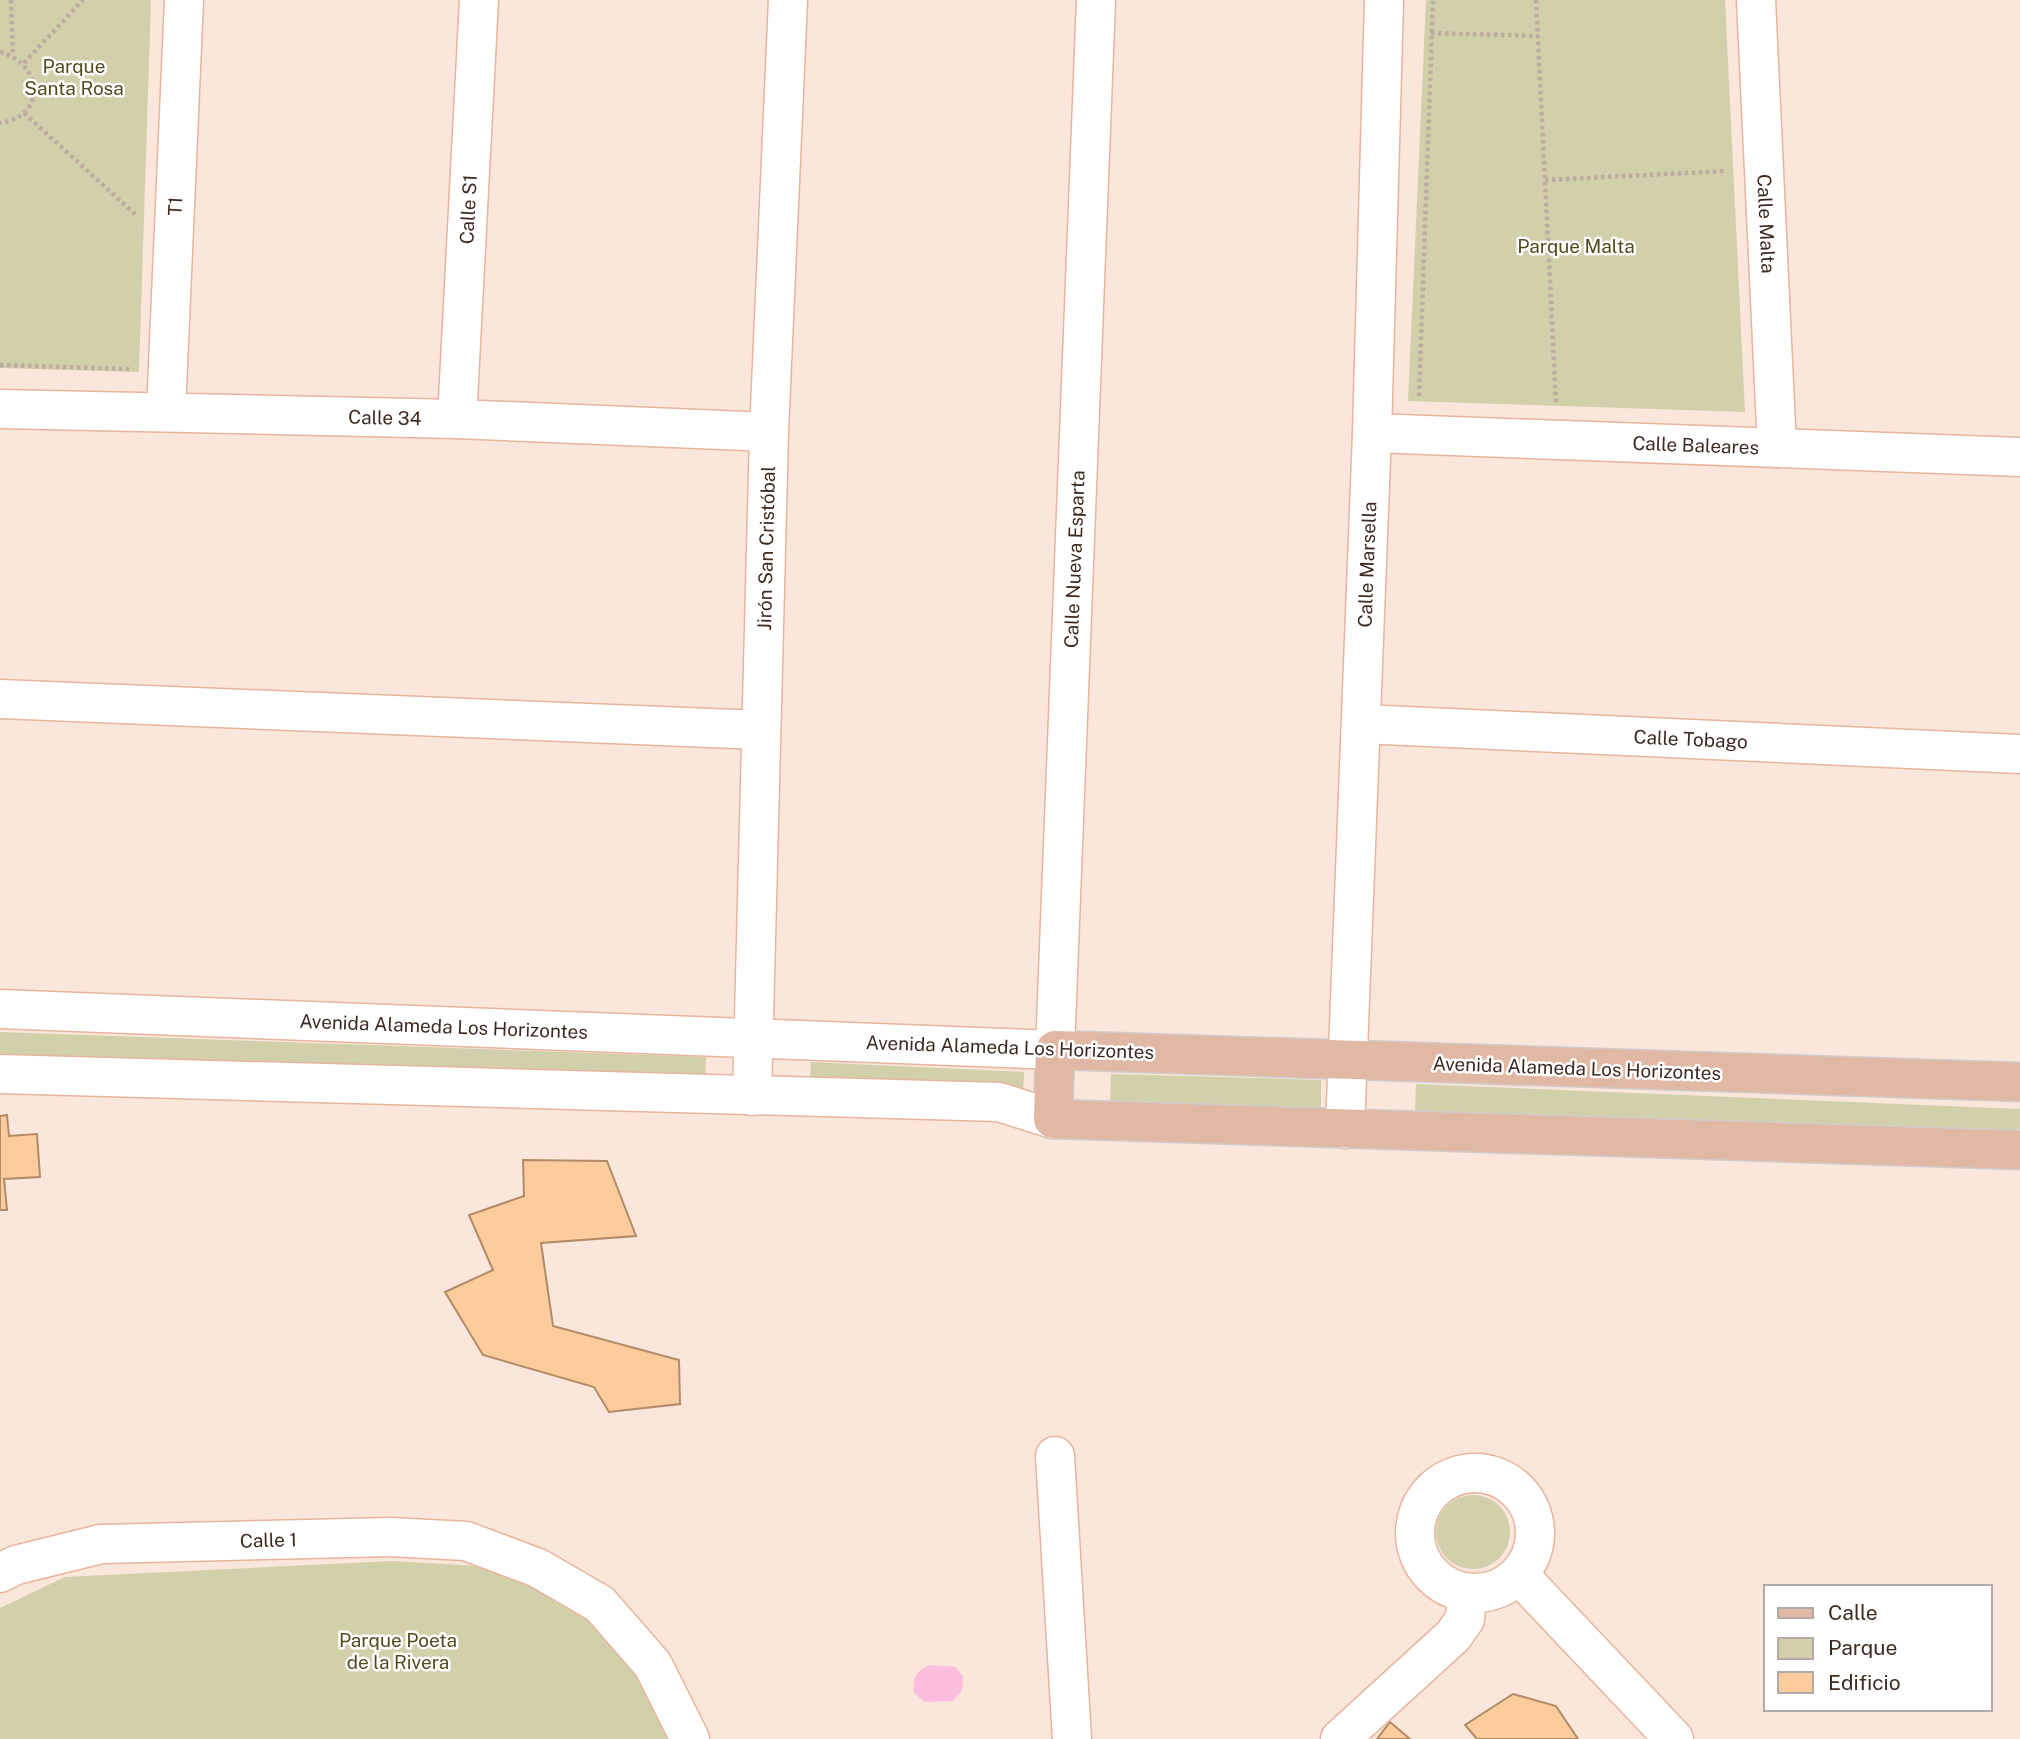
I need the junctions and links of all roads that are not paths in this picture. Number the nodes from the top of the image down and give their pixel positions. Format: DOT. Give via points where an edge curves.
graph roads {
  1 [pos="184,0"];
  2 [pos="479,0"];
  3 [pos="788,0"];
  4 [pos="1096,0"];
  5 [pos="1384,0"];
  6 [pos="1756,0"];
  7 [pos="0,409"];
  8 [pos="166,411"];
  9 [pos="457,419"];
  10 [pos="769,432"];
  11 [pos="1372,433"];
  12 [pos="1777,448"];
  13 [pos="2020,457"];
  14 [pos="0,699"];
  15 [pos="1362,724"];
  16 [pos="760,730"];
  17 [pos="2020,754"];
  18 [pos="0,1009"];
  19 [pos="751,1036"];
  20 [pos="1055,1050"];
  21 [pos="1348,1060"];
  22 [pos="0,1074"];
  23 [pos="2020,1082"];
  24 [pos="752,1096"];
  25 [pos="1053,1119"];
  26 [pos="1345,1129"];
  27 [pos="2020,1150"];
  28 [pos="1055,1456"];
  29 [pos="0,1573"];
  30 [pos="1519,1575"];
  31 [pos="1467,1593"];
  32 [pos="690,1739"];
  33 [pos="1072,1739"];
  34 [pos="1340,1739"];
  35 [pos="1674,1739"];
  1 -- 8 [label="street, T1"];
  2 -- 9 [label="street, Calle S1"];
  3 -- 10 [label="street, Jirón San Cristóbal"];
  4 -- 20 [label="street, Calle Nueva Esparta"];
  5 -- 11 [label="street, Calle Marsella"];
  6 -- 12 [label="street, Calle Malta"];
  7 -- 8 [label="street, Calle 34"];
  8 -- 9 [label="street, Calle 34"];
  9 -- 10 [label="street, Calle 34"];
  10 -- 16 [label="street, Jirón San Cristóbal"];
  11 -- 12 [label="street, Calle Baleares"];
  11 -- 15 [label="street, Calle Marsella"];
  12 -- 13 [label="street, Calle Baleares"];
  14 -- 16 [label="street"];
  15 -- 17 [label="street, Calle Tobago"];
  15 -- 21 [label="street, Calle Marsella"];
  16 -- 19 [label="street, Jirón San Cristóbal"];
  18 -- 19 [label="street, Avenida Alameda Los Horizontes"];
  19 -- 20 [label="street, Avenida Alameda Los Horizontes"];
  19 -- 24 [label="street, Jirón San Cristóbal"];
  20 -- 21 [label="main road, Avenida Alameda Los Horizontes"];
  20 -- 25 [label="main road, Calle Nueva Esparta"];
  21 -- 23 [label="main road, Avenida Alameda Los Horizontes"];
  21 -- 26 [label="street, Calle Marsella"];
  22 -- 24 [label="street"];
  24 -- 25 [label="street" via="999,1102"];
  25 -- 26 [label="main road"];
  26 -- 27 [label="main road"];
  28 -- 33 [label="street"];
  29 -- 32 [label="street, Calle 1" via="16,1564 102,1544 391,1537 466,1541 538,1567 600,1604 653,1665"];
  30 -- 31 [label="street" via="1485,1593"];
  30 -- 31 [label="street" via="1530,1559 1534,1541 1534,1522 1527,1504 1498,1478 1478,1473 1457,1476 1439,1485 1425,1500 1416,1519 1415,1539 1433,1576"];
  30 -- 35 [label="street"];
  31 -- 34 [label="street" via="1465,1619 1453,1636"];
}
